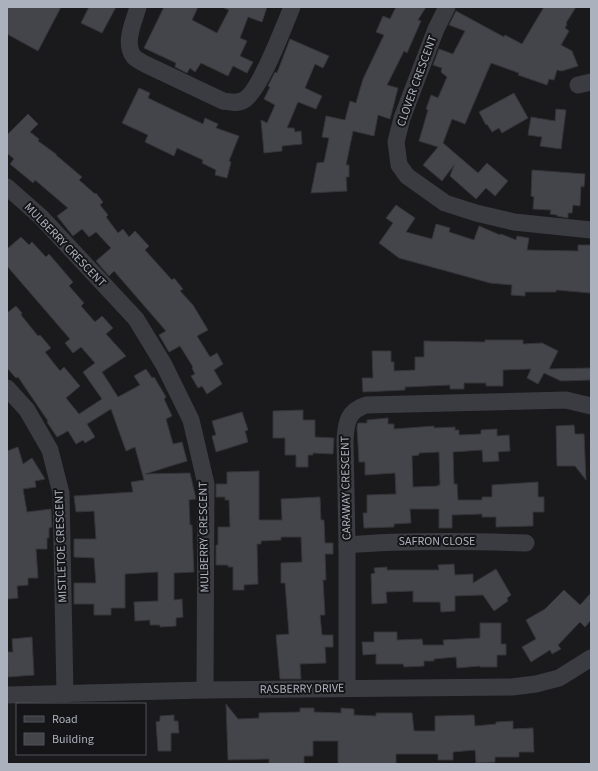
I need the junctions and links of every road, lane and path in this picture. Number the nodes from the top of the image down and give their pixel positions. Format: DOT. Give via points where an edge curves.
graph roads {
  1 [pos="138,7"];
  2 [pos="292,7"];
  3 [pos="447,7"];
  4 [pos="7,187"];
  5 [pos="591,230"];
  6 [pos="7,388"];
  7 [pos="591,406"];
  8 [pos="526,543"];
  9 [pos="347,545"];
  10 [pos="591,658"];
  11 [pos="347,688"];
  12 [pos="205,690"];
  13 [pos="65,694"];
  14 [pos="7,696"];
  1 -- 2 [label="street" via="128,46 134,57 223,101 235,103 245,100 262,76"];
  3 -- 5 [label="street, CLOVER CRESCENT" via="402,118 396,142 399,165 407,176 445,203 514,222"];
  4 -- 12 [label="street, MULBERRY CRESCENT" via="41,217 136,319 164,365 191,420 206,484"];
  6 -- 13 [label="street, MISTLETOE CRESCENT" via="27,410 50,450 61,493"];
  7 -- 9 [label="street, CARAWAY CRESCENT" via="566,400 366,404 358,408 349,417 344,440"];
  8 -- 9 [label="street, SAFRON CLOSE" via="460,540 391,541"];
  9 -- 11 [label="street, CARAWAY CRESCENT"];
  10 -- 11 [label="street, RASBERRY DRIVE" via="559,678 512,687"];
  11 -- 12 [label="street, RASBERRY DRIVE"];
  12 -- 13 [label="street, RASBERRY DRIVE"];
  13 -- 14 [label="street, RASBERRY DRIVE"];
}
